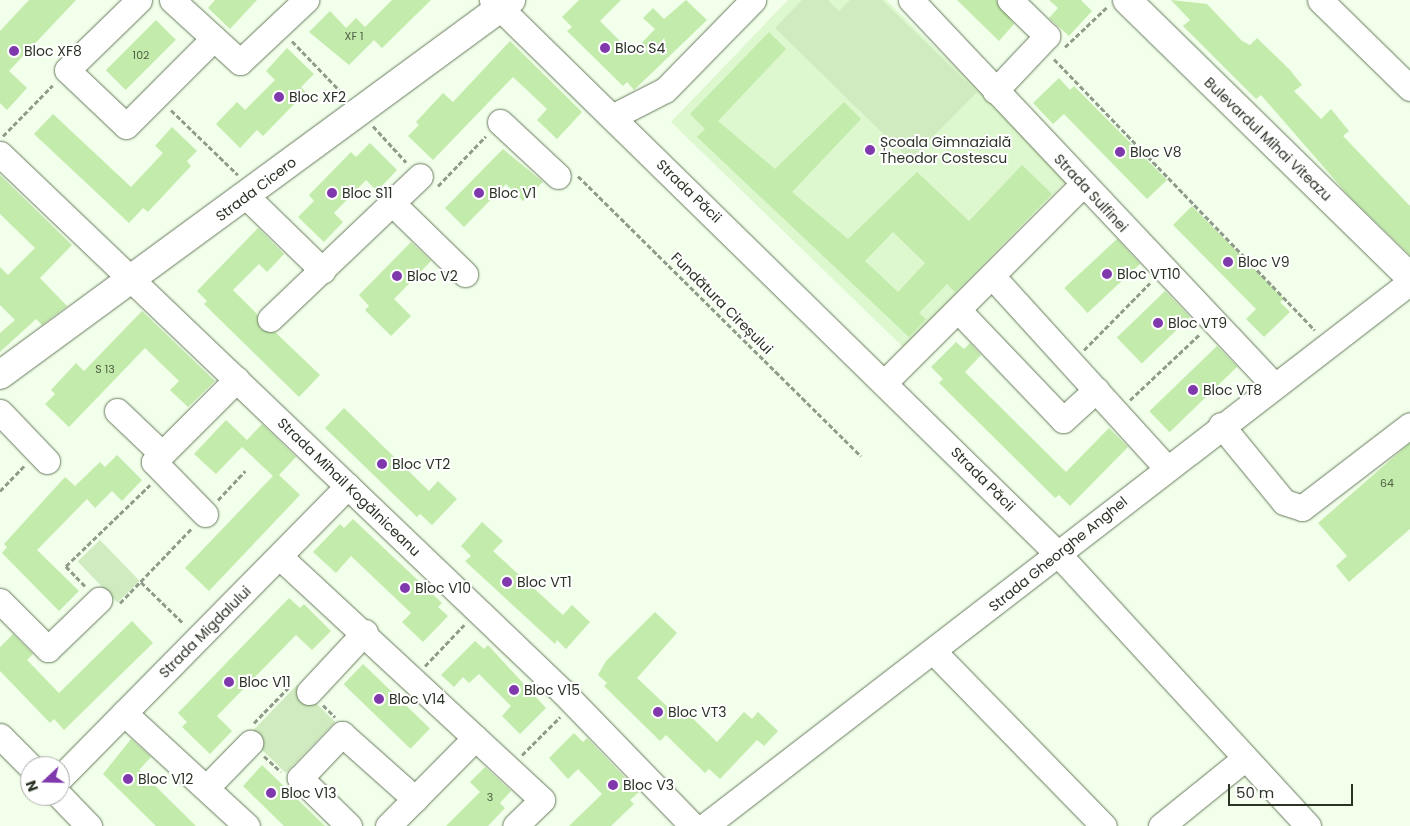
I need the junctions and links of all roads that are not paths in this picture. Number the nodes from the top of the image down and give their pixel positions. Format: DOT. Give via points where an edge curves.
graph roads {
  1 [pos="139,0"];
  2 [pos="172,0"];
  3 [pos="306,0"];
  4 [pos="753,0"];
  5 [pos="910,0"];
  6 [pos="1010,0"];
  7 [pos="1127,0"];
  8 [pos="1320,0"];
  9 [pos="501,3"];
  10 [pos="214,38"];
  11 [pos="1410,88"];
  12 [pos="995,91"];
  13 [pos="612,117"];
  14 [pos="500,122"];
  15 [pos="0,154"];
  16 [pos="566,174"];
  17 [pos="420,176"];
  18 [pos="1083,184"];
  19 [pos="250,193"];
  20 [pos="392,203"];
  21 [pos="323,270"];
  22 [pos="465,274"];
  23 [pos="992,276"];
  24 [pos="1410,278"];
  25 [pos="134,280"];
  26 [pos="1410,282"];
  27 [pos="958,310"];
  28 [pos="270,319"];
  29 [pos="1,372"];
  30 [pos="237,379"];
  31 [pos="886,382"];
  32 [pos="1273,384"];
  33 [pos="1096,390"];
  34 [pos="117,411"];
  35 [pos="0,412"];
  36 [pos="1220,425"];
  37 [pos="1410,425"];
  38 [pos="43,456"];
  39 [pos="163,463"];
  40 [pos="1166,467"];
  41 [pos="348,486"];
  42 [pos="205,514"];
  43 [pos="1059,555"];
  44 [pos="280,556"];
  45 [pos="99,600"];
  46 [pos="3,610"];
  47 [pos="365,632"];
  48 [pos="934,652"];
  49 [pos="310,692"];
  50 [pos="124,713"];
  51 [pos="0,736"];
  52 [pos="474,738"];
  53 [pos="250,743"];
  54 [pos="20,756"];
  55 [pos="1244,759"];
  56 [pos="70,768"];
  57 [pos="207,787"];
  58 [pos="415,800"];
  59 [pos="70,806"];
  60 [pos="89,826"];
  61 [pos="247,826"];
  62 [pos="349,826"];
  63 [pos="388,826"];
  64 [pos="515,826"];
  65 [pos="693,826"];
  66 [pos="705,826"];
  67 [pos="1104,826"];
  68 [pos="1162,826"];
  69 [pos="1308,826"];
  1 -- 10 [label="street" via="68,70 126,126"];
  2 -- 10 [label="street"];
  3 -- 10 [label="street" via="240,62"];
  4 -- 13 [label="street" via="665,90"];
  5 -- 12 [label="street, Strada Sulfinei"];
  6 -- 12 [label="street" via="1047,36 1046,52"];
  7 -- 24 [label="main road, Bulevardul Mihai Viteazu"];
  8 -- 11 [label="street"];
  9 -- 13 [label="street, Strada Păcii"];
  9 -- 19 [label="main road, Strada Cicero"];
  12 -- 18 [label="street, Strada Sulfinei"];
  13 -- 31 [label="street, Strada Păcii"];
  14 -- 16 [label="street"];
  15 -- 25 [label="street, Strada Mihail Kogălniceanu"];
  17 -- 20 [label="street"];
  18 -- 23 [label="street"];
  18 -- 32 [label="street, Strada Sulfinei"];
  19 -- 21 [label="street"];
  19 -- 25 [label="main road, Strada Cicero"];
  20 -- 21 [label="street"];
  20 -- 22 [label="street"];
  21 -- 28 [label="street"];
  23 -- 27 [label="street"];
  23 -- 33 [label="street"];
  25 -- 29 [label="main road, Strada Cicero"];
  25 -- 30 [label="street, Strada Mihail Kogălniceanu"];
  26 -- 32 [label="street, Strada Gheorghe Anghel"];
  27 -- 31 [label="street"];
  27 -- 33 [label="street" via="1063,420"];
  30 -- 39 [label="street"];
  30 -- 41 [label="street, Strada Mihail Kogălniceanu"];
  31 -- 43 [label="street, Strada Păcii"];
  32 -- 36 [label="street, Strada Gheorghe Anghel"];
  33 -- 40 [label="street"];
  34 -- 39 [label="street"];
  35 -- 38 [label="street"];
  36 -- 37 [label="street" via="1284,502 1302,508"];
  36 -- 40 [label="street, Strada Gheorghe Anghel"];
  39 -- 42 [label="street"];
  40 -- 43 [label="street, Strada Gheorghe Anghel"];
  41 -- 44 [label="street, Strada Migdalului"];
  41 -- 65 [label="street, Strada Mihail Kogălniceanu" via="574,703"];
  43 -- 48 [label="street, Strada Gheorghe Anghel"];
  43 -- 55 [label="street, Strada Păcii"];
  44 -- 47 [label="street"];
  44 -- 50 [label="street, Strada Migdalului"];
  45 -- 46 [label="street" via="48,649"];
  47 -- 49 [label="street"];
  47 -- 52 [label="street"];
  48 -- 66 [label="street, Strada Gheorghe Anghel"];
  48 -- 67 [label="street"];
  50 -- 56 [label="street, Strada Migdalului"];
  50 -- 57 [label="street"];
  51 -- 54 [label="street"];
  52 -- 58 [label="street"];
  52 -- 64 [label="street" via="542,800"];
  53 -- 57 [label="street"];
  55 -- 68 [label="street"];
  55 -- 69 [label="street, Strada Păcii"];
  57 -- 61 [label="street"];
  58 -- 62 [label="street" via="342,734 300,778"];
  58 -- 63 [label="street"];
  59 -- 60 [label="street"];
}
